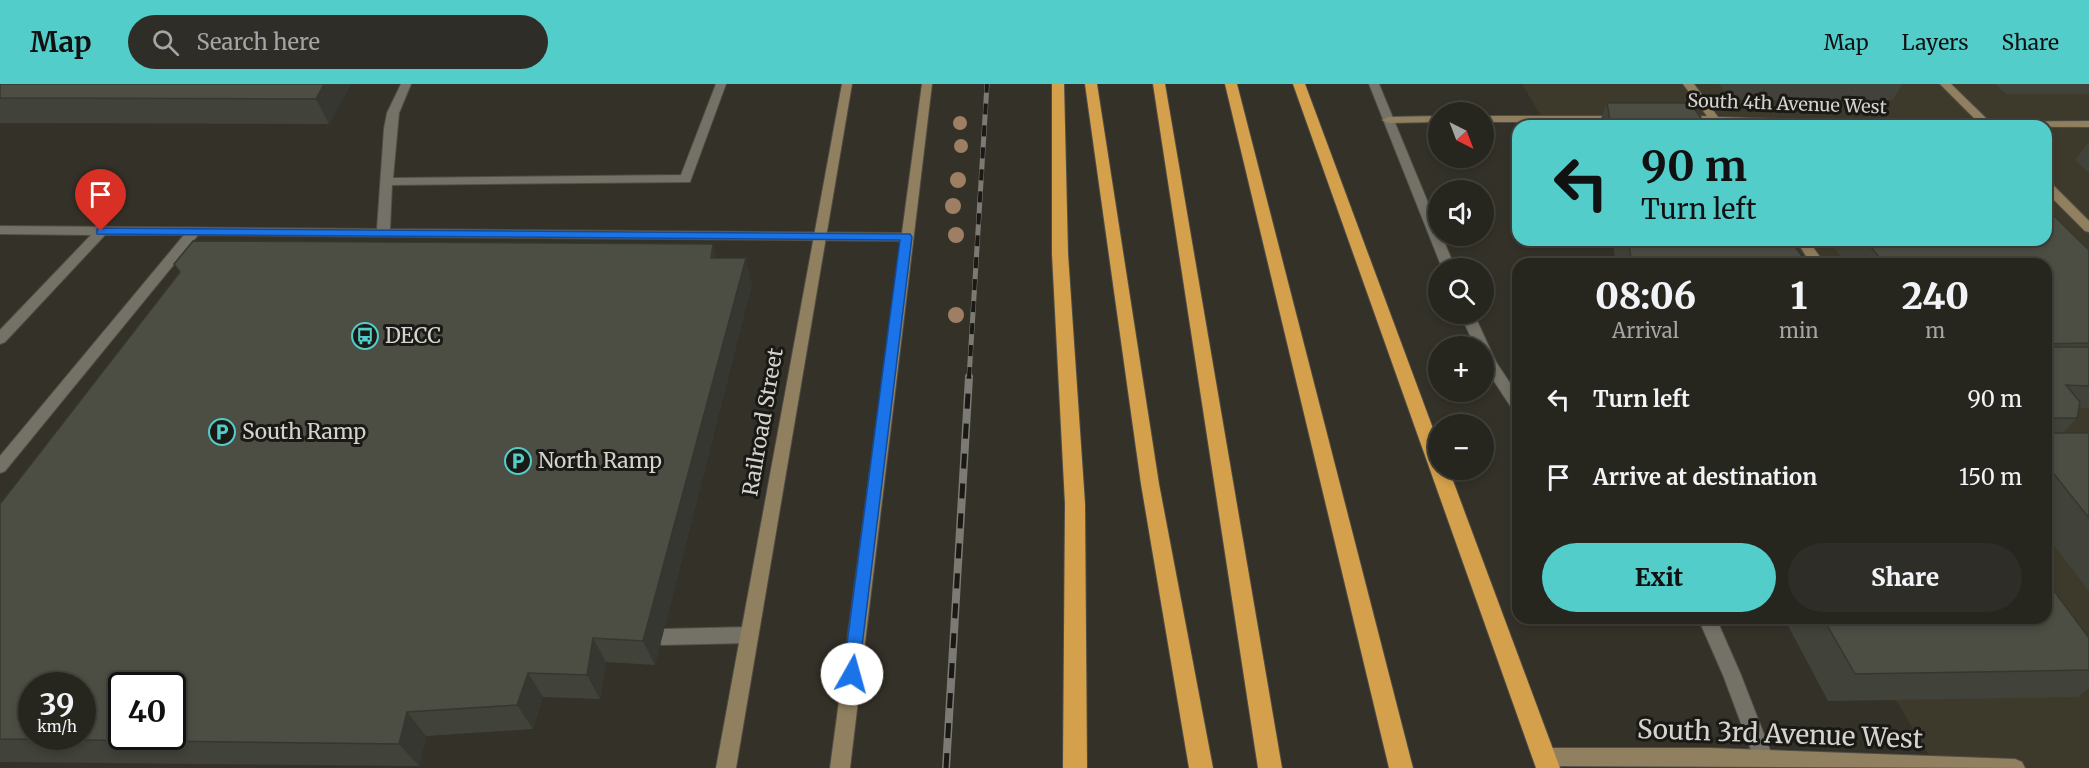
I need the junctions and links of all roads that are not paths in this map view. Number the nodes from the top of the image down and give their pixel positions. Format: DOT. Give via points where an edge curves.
graph roads {
  1 [pos="406,84"];
  2 [pos="721,84"];
  3 [pos="847,84"];
  4 [pos="927,84"];
  5 [pos="1160,84"];
  6 [pos="1231,84"];
  7 [pos="1374,84"];
  8 [pos="1688,84"];
  9 [pos="1945,84"];
  10 [pos="1299,85"];
  11 [pos="1058,88"];
  12 [pos="1092,88"];
  13 [pos="1428,119"];
  14 [pos="1494,119"];
  15 [pos="1637,119"];
  16 [pos="1672,119"];
  17 [pos="1388,120"];
  18 [pos="1687,120"];
  19 [pos="1716,120"];
  20 [pos="1982,120"];
  21 [pos="2052,124"];
  22 [pos="2089,124"];
  23 [pos="387,182"];
  24 [pos="2052,191"];
  25 [pos="2089,228"];
  26 [pos="0,230"];
  27 [pos="101,231"];
  28 [pos="194,232"];
  29 [pos="383,233"];
  30 [pos="819,237"];
  31 [pos="906,237"];
  32 [pos="1445,258"];
  33 [pos="0,339"];
  34 [pos="1494,370"];
  35 [pos="1512,397"];
  36 [pos="1428,438"];
  37 [pos="0,467"];
  38 [pos="1443,480"];
  39 [pos="1710,624"];
  40 [pos="749,635"];
  41 [pos="662,637"];
  42 [pos="1381,684"];
  43 [pos="1764,760"];
  44 [pos="1546,762"];
  45 [pos="726,768"];
  46 [pos="840,768"];
  47 [pos="1075,768"];
  48 [pos="1201,768"];
  49 [pos="1270,768"];
  50 [pos="1401,768"];
  51 [pos="1408,768"];
  52 [pos="2015,768"];
  1 -- 23 [label="street" via="393,113"];
  2 -- 23 [label="street" via="686,179"];
  3 -- 30 [label="street, Railroad Street"];
  4 -- 31 [label="street"];
  5 -- 49 [label="highway"];
  6 -- 42 [label="highway"];
  7 -- 17 [label="street"];
  8 -- 19 [label="street"];
  9 -- 20 [label="street"];
  10 -- 36 [label="highway"];
  11 -- 47 [label="highway" via="1060,254 1075,504"];
  12 -- 48 [label="highway" via="1150,484"];
  13 -- 17 [label="street"];
  14 -- 15 [label="street"];
  16 -- 18 [label="street, South 4th Avenue West"];
  17 -- 32 [label="street"];
  21 -- 22 [label="street"];
  23 -- 29 [label="street"];
  24 -- 25 [label="street"];
  26 -- 27 [label="street"];
  27 -- 28 [label="street"];
  27 -- 33 [label="street"];
  28 -- 29 [label="street"];
  28 -- 37 [label="street"];
  29 -- 30 [label="street"];
  30 -- 31 [label="street"];
  30 -- 40 [label="street, Railroad Street"];
  31 -- 46 [label="street"];
  34 -- 35 [label="street"];
  38 -- 44 [label="highway"];
  39 -- 43 [label="street"];
  40 -- 41 [label="street"];
  40 -- 45 [label="street, Railroad Street"];
  42 -- 50 [label="highway"];
  42 -- 51 [label="highway"];
  43 -- 44 [label="street, South 3rd Avenue West"];
  43 -- 52 [label="street, South 3rd Avenue West"];
}
